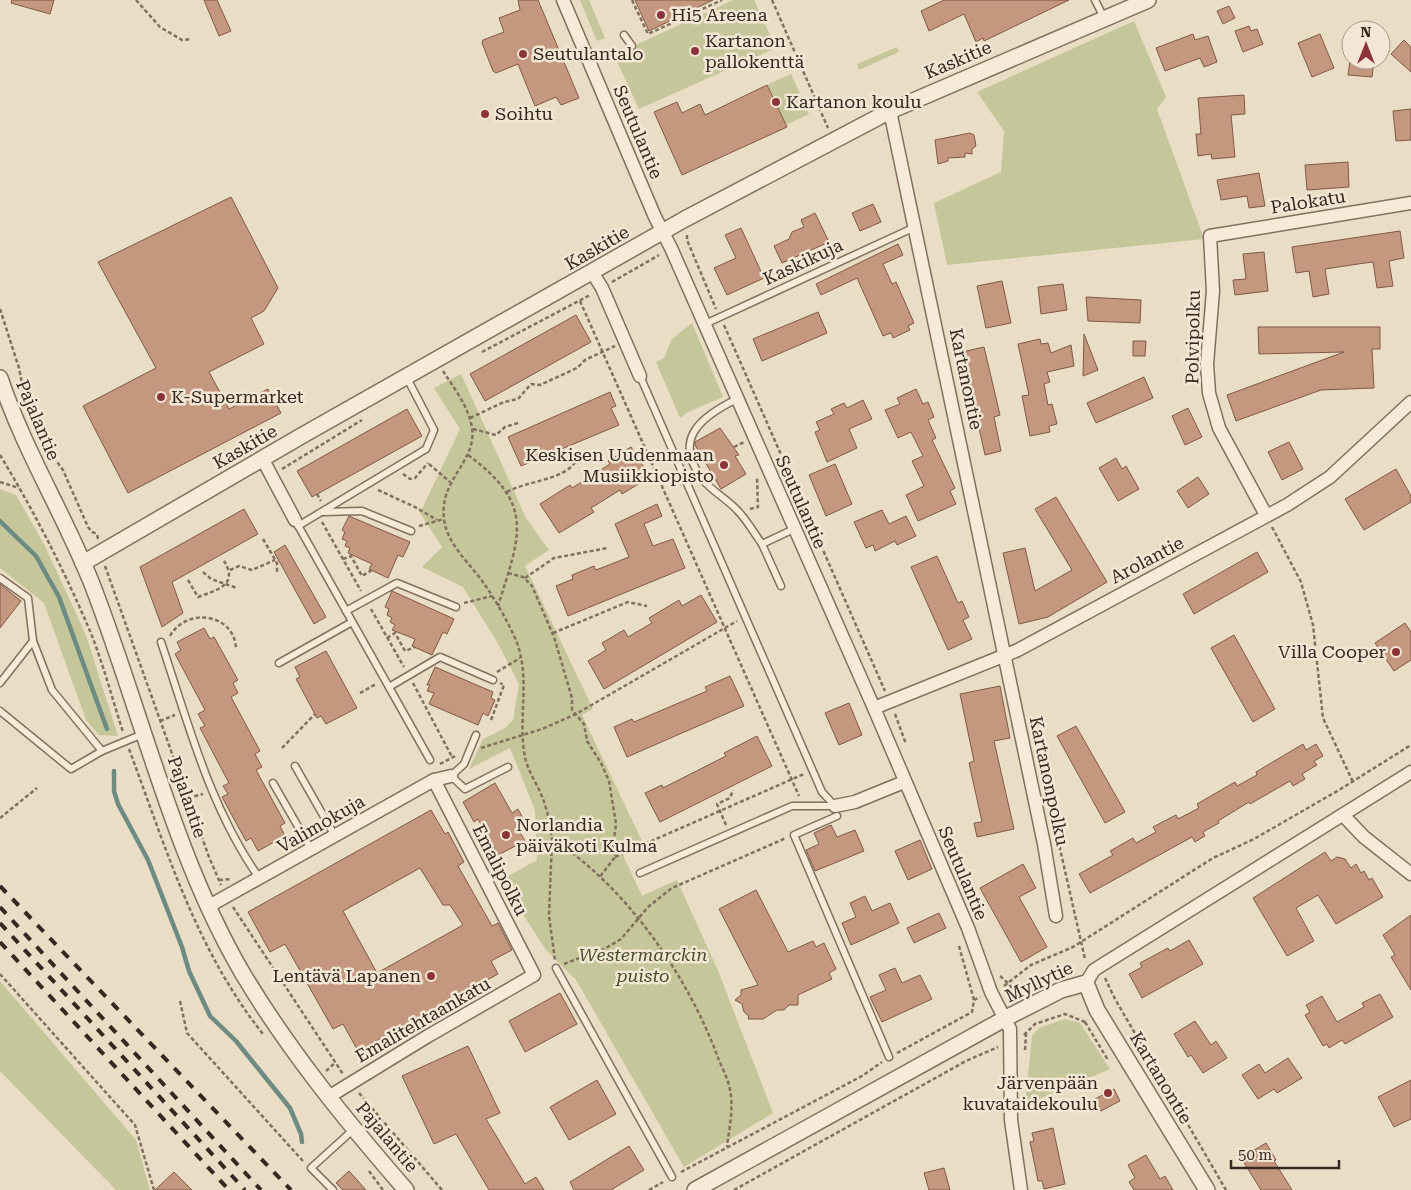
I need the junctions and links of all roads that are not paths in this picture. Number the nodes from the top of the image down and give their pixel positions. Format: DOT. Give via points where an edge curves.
graph roads {
  1 [pos="563,0"];
  2 [pos="1095,0"];
  3 [pos="1148,0"];
  4 [pos="1104,18"];
  5 [pos="624,35"];
  6 [pos="632,46"];
  7 [pos="890,111"];
  8 [pos="1411,203"];
  9 [pos="915,228"];
  10 [pos="662,231"];
  11 [pos="1210,236"];
  12 [pos="592,272"];
  13 [pos="705,324"];
  14 [pos="640,376"];
  15 [pos="406,377"];
  16 [pos="0,378"];
  17 [pos="737,399"];
  18 [pos="1411,402"];
  19 [pos="262,458"];
  20 [pos="319,513"];
  21 [pos="1266,516"];
  22 [pos="296,523"];
  23 [pos="794,529"];
  24 [pos="409,531"];
  25 [pos="762,544"];
  26 [pos="83,563"];
  27 [pos="0,578"];
  28 [pos="781,586"];
  29 [pos="456,607"];
  30 [pos="346,611"];
  31 [pos="352,622"];
  32 [pos="33,641"];
  33 [pos="161,642"];
  34 [pos="1005,654"];
  35 [pos="279,662"];
  36 [pos="493,680"];
  37 [pos="0,683"];
  38 [pos="388,687"];
  39 [pos="874,708"];
  40 [pos="0,711"];
  41 [pos="145,733"];
  42 [pos="476,735"];
  43 [pos="102,751"];
  44 [pos="430,760"];
  45 [pos="295,766"];
  46 [pos="508,767"];
  47 [pos="1411,772"];
  48 [pos="434,773"];
  49 [pos="450,776"];
  50 [pos="904,782"];
  51 [pos="274,783"];
  52 [pos="836,811"];
  53 [pos="1343,815"];
  54 [pos="334,836"];
  55 [pos="311,849"];
  56 [pos="640,873"];
  57 [pos="256,874"];
  58 [pos="1411,874"];
  59 [pos="209,906"];
  60 [pos="1056,916"];
  61 [pos="556,968"];
  62 [pos="534,976"];
  63 [pos="1086,983"];
  64 [pos="1006,1018"];
  65 [pos="889,1057"];
  66 [pos="330,1096"];
  67 [pos="354,1129"];
  68 [pos="672,1177"];
  69 [pos="714,1185"];
  70 [pos="333,1190"];
  71 [pos="406,1190"];
  72 [pos="695,1190"];
  73 [pos="1021,1190"];
  74 [pos="1207,1190"];
  1 -- 10 [label="street, Seutulantie"];
  2 -- 4 [label="lane"];
  3 -- 4 [label="street, Kaskitie"];
  4 -- 7 [label="street, Kaskitie"];
  5 -- 6 [label="lane"];
  7 -- 9 [label="street, Kartanontie"];
  7 -- 10 [label="street, Kaskitie"];
  8 -- 11 [label="street, Palokatu"];
  9 -- 13 [label="lane, Kaskikuja"];
  9 -- 34 [label="street, Kartanontie"];
  10 -- 12 [label="street, Kaskitie"];
  10 -- 13 [label="street, Seutulantie"];
  11 -- 21 [label="street, Polvipolku" via="1213,290 1207,364 1209,393 1219,428"];
  12 -- 14 [label="street"];
  12 -- 15 [label="street, Kaskitie"];
  13 -- 17 [label="street, Seutulantie"];
  14 -- 52 [label="lane" via="813,770"];
  15 -- 19 [label="street, Kaskitie"];
  15 -- 20 [label="lane" via="434,430 426,449"];
  16 -- 26 [label="street, Pajalantie" via="12,413"];
  17 -- 23 [label="street, Seutulantie"];
  17 -- 25 [label="lane" via="699,422 690,437 690,449 694,466 703,480 738,511"];
  18 -- 21 [label="street, Arolantie" via="1330,477"];
  19 -- 22 [label="street"];
  19 -- 26 [label="street, Kaskitie"];
  20 -- 22 [label="lane"];
  20 -- 24 [label="lane" via="362,511"];
  21 -- 34 [label="street, Arolantie"];
  22 -- 30 [label="lane"];
  23 -- 25 [label="lane"];
  23 -- 39 [label="street, Seutulantie"];
  25 -- 28 [label="lane"];
  26 -- 41 [label="street, Pajalantie"];
  27 -- 32 [label="lane" via="28,598"];
  29 -- 30 [label="lane" via="397,583"];
  30 -- 31 [label="lane"];
  31 -- 35 [label="lane"];
  31 -- 38 [label="lane"];
  32 -- 37 [label="lane"];
  32 -- 43 [label="lane" via="52,690"];
  33 -- 57 [label="lane" via="212,791 243,856"];
  34 -- 39 [label="street, Arolantie"];
  34 -- 60 [label="street, Kartanonpolku"];
  36 -- 38 [label="lane" via="440,656"];
  38 -- 44 [label="lane"];
  39 -- 50 [label="street, Seutulantie"];
  40 -- 43 [label="lane" via="71,769"];
  41 -- 43 [label="lane"];
  41 -- 59 [label="street, Pajalantie" via="182,843"];
  42 -- 49 [label="lane" via="464,764"];
  45 -- 54 [label="lane"];
  46 -- 49 [label="lane" via="464,789"];
  47 -- 53 [label="street, Myllytie"];
  48 -- 49 [label="street, Valimokuja"];
  48 -- 54 [label="street, Valimokuja"];
  48 -- 62 [label="street, Emalipolku"];
  50 -- 52 [label="street"];
  50 -- 64 [label="street, Seutulantie" via="968,928 991,992"];
  51 -- 55 [label="lane"];
  52 -- 56 [label="lane" via="792,806"];
  52 -- 65 [label="lane" via="794,835"];
  53 -- 58 [label="street" via="1364,837"];
  53 -- 63 [label="street, Myllytie" via="1094,970"];
  54 -- 55 [label="street, Valimokuja"];
  55 -- 57 [label="street, Valimokuja"];
  57 -- 59 [label="street, Valimokuja" via="227,898"];
  59 -- 66 [label="street, Pajalantie" via="242,973 290,1045"];
  61 -- 68 [label="lane"];
  62 -- 66 [label="street, Emalitehtaankatu"];
  63 -- 64 [label="street, Myllytie" via="1061,990"];
  63 -- 74 [label="street, Kartanontie" via="1097,1010"];
  64 -- 69 [label="street, Myllytie"];
  64 -- 73 [label="street, Seutulantie" via="1012,1040 1011,1120"];
  66 -- 67 [label="street, Pajalantie"];
  67 -- 70 [label="lane" via="310,1168"];
  67 -- 71 [label="street, Pajalantie"];
  69 -- 72 [label="street, Myllytie"];
}
